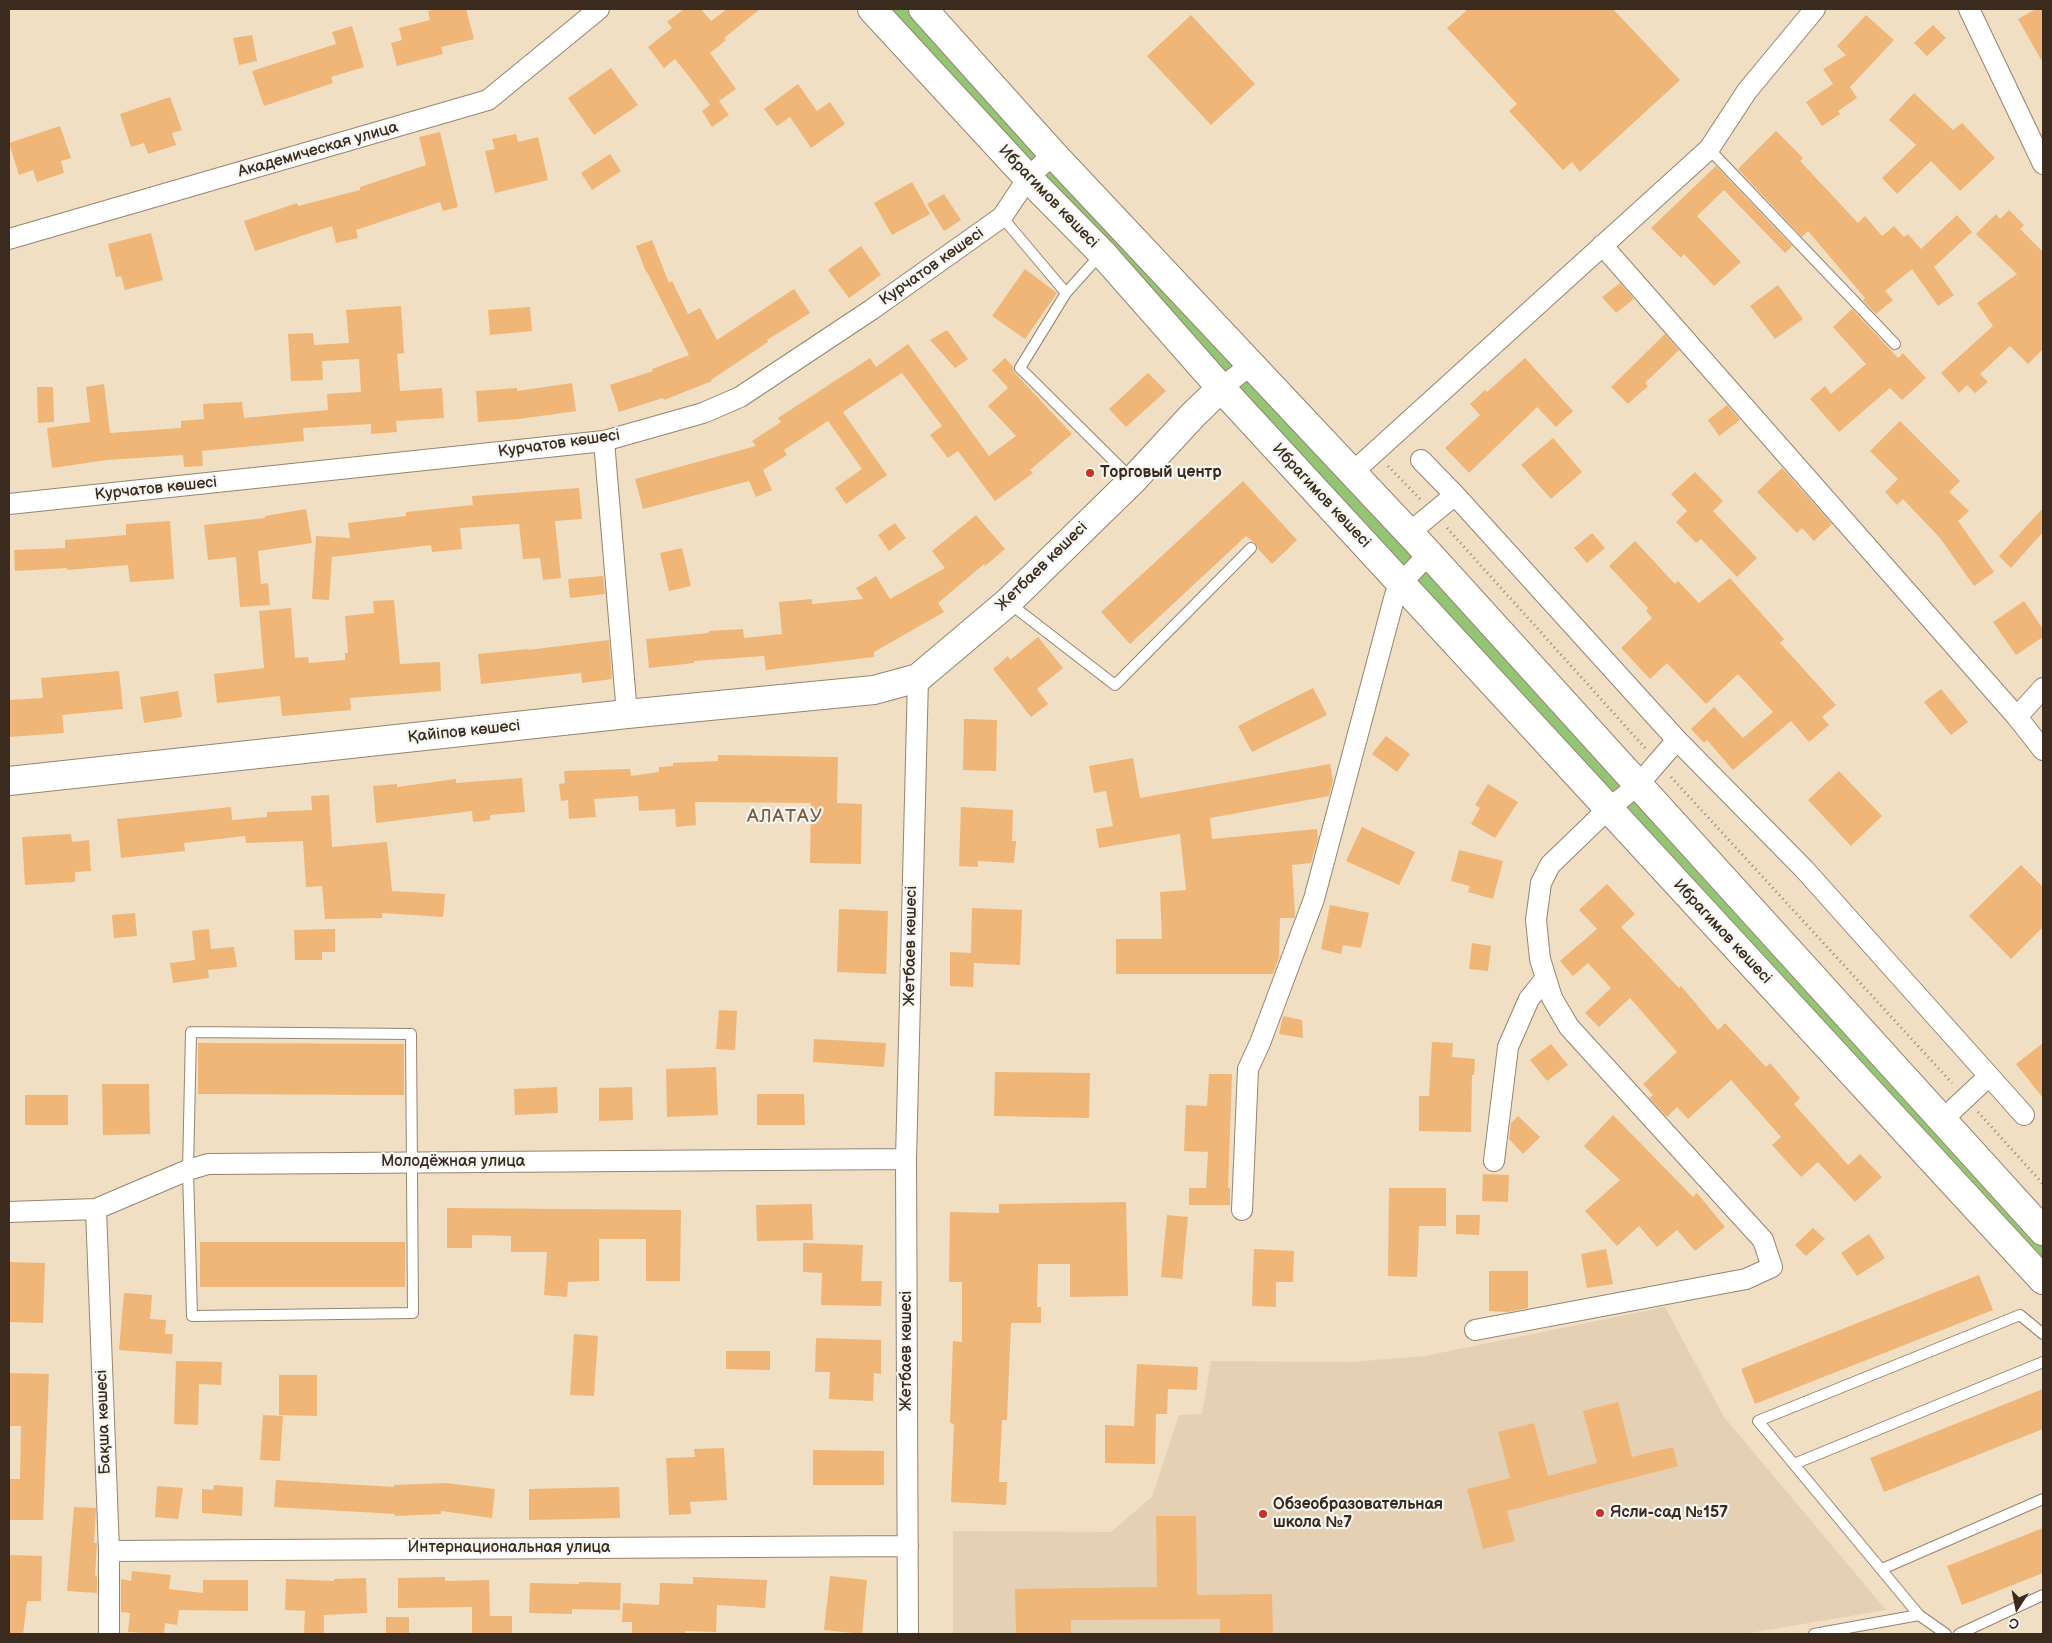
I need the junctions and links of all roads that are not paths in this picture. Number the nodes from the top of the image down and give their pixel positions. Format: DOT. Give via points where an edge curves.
graph roads {
  1 [pos="600,9"];
  2 [pos="872,9"];
  3 [pos="924,9"];
  4 [pos="1815,9"];
  5 [pos="1968,9"];
  6 [pos="1709,149"];
  7 [pos="1053,154"];
  8 [pos="2043,164"];
  9 [pos="1028,178"];
  10 [pos="1002,217"];
  11 [pos="9,239"];
  12 [pos="1602,245"];
  13 [pos="1102,253"];
  14 [pos="1066,293"];
  15 [pos="1895,344"];
  16 [pos="1252,364"];
  17 [pos="1221,388"];
  18 [pos="604,441"];
  19 [pos="1421,460"];
  20 [pos="1353,472"];
  21 [pos="1133,480"];
  22 [pos="1455,495"];
  23 [pos="9,504"];
  24 [pos="1409,533"];
  25 [pos="1251,548"];
  26 [pos="1429,554"];
  27 [pos="1402,583"];
  28 [pos="1008,602"];
  29 [pos="918,678"];
  30 [pos="2043,688"];
  31 [pos="627,714"];
  32 [pos="2017,717"];
  33 [pos="1677,740"];
  34 [pos="2043,750"];
  35 [pos="9,781"];
  36 [pos="1637,786"];
  37 [pos="1608,809"];
  38 [pos="1546,979"];
  39 [pos="1989,1076"];
  40 [pos="2024,1115"];
  41 [pos="1942,1120"];
  42 [pos="906,1159"];
  43 [pos="1494,1161"];
  44 [pos="412,1162"];
  45 [pos="188,1170"];
  46 [pos="96,1209"];
  47 [pos="1242,1210"];
  48 [pos="9,1212"];
  49 [pos="2043,1231"];
  50 [pos="2043,1280"];
  51 [pos="1475,1330"];
  52 [pos="2043,1334"];
  53 [pos="2043,1362"];
  54 [pos="1794,1464"];
  55 [pos="2043,1499"];
  56 [pos="908,1546"];
  57 [pos="109,1551"];
  58 [pos="1882,1569"];
  59 [pos="2043,1595"];
  60 [pos="1919,1614"];
  61 [pos="109,1634"];
  62 [pos="908,1634"];
  63 [pos="1814,1634"];
  64 [pos="1946,1634"];
  65 [pos="1960,1634"];
  1 -- 11 [label="street, Академическая улица" via="488,100"];
  2 -- 9 [label="street, Ибрагимов көшесі"];
  3 -- 7 [label="street, Ибрагимов көшесі"];
  4 -- 6 [label="street" via="1747,92"];
  5 -- 8 [label="street"];
  6 -- 12 [label="street"];
  6 -- 15 [label="lane"];
  7 -- 9 [label="street, Курчатов көшесі"];
  7 -- 16 [label="street, Ибрагимов көшесі"];
  9 -- 10 [label="street, Курчатов көшесі"];
  9 -- 13 [label="street, Ибрагимов көшесі"];
  10 -- 14 [label="lane"];
  10 -- 18 [label="street, Курчатов көшесі" via="740,397 703,413"];
  12 -- 20 [label="street"];
  12 -- 32 [label="street"];
  13 -- 14 [label="lane"];
  13 -- 17 [label="street, Ибрагимов көшесі"];
  14 -- 21 [label="lane" via="1020,368"];
  16 -- 17 [label="street"];
  16 -- 20 [label="street, Ибрагимов көшесі"];
  17 -- 21 [label="street, Жетбаев көшесі"];
  17 -- 27 [label="street, Ибрагимов көшесі"];
  18 -- 23 [label="street, Курчатов көшесі"];
  18 -- 31 [label="street"];
  19 -- 22 [label="street"];
  20 -- 24 [label="street, Ибрагимов көшесі"];
  21 -- 28 [label="street, Жетбаев көшесі"];
  22 -- 24 [label="street"];
  22 -- 33 [label="street"];
  24 -- 26 [label="street, Ибрагимов көшесі"];
  25 -- 28 [label="lane" via="1115,685"];
  26 -- 27 [label="street"];
  26 -- 36 [label="street, Ибрагимов көшесі"];
  27 -- 37 [label="street, Ибрагимов көшесі"];
  27 -- 47 [label="street" via="1395,594 1314,899 1248,1069"];
  28 -- 29 [label="street, Жетбаев көшесі"];
  29 -- 31 [label="street, Қайіпов көшесі" via="874,690"];
  29 -- 42 [label="street, Жетбаев көшесі"];
  30 -- 32 [label="street"];
  31 -- 35 [label="street, Қайіпов көшесі"];
  32 -- 34 [label="street"];
  33 -- 36 [label="street"];
  33 -- 39 [label="street" via="1805,870"];
  36 -- 37 [label="street"];
  36 -- 41 [label="street, Ибрагимов көшесі"];
  37 -- 38 [label="street" via="1550,865 1541,883 1536,920 1540,959"];
  37 -- 50 [label="street, Ибрагимов көшесі"];
  38 -- 43 [label="street" via="1529,998 1508,1048"];
  38 -- 51 [label="street" via="1552,998 1569,1027 1763,1240 1772,1267 1746,1280"];
  39 -- 40 [label="street"];
  39 -- 41 [label="street"];
  41 -- 49 [label="street, Ибрагимов көшесі"];
  42 -- 44 [label="street, Молодёжная улица"];
  42 -- 56 [label="street, Жетбаев көшесі"];
  44 -- 45 [label="street, Молодёжная улица" via="208,1164"];
  44 -- 45 [label="lane" via="411,1034 191,1032"];
  44 -- 45 [label="lane" via="413,1313 192,1316"];
  45 -- 46 [label="street, Молодёжная улица"];
  46 -- 48 [label="street, Молодёжная улица"];
  46 -- 57 [label="street, Бақша көшесі"];
  52 -- 54 [label="lane" via="2020,1315 1758,1421"];
  53 -- 54 [label="lane"];
  54 -- 58 [label="lane"];
  55 -- 58 [label="lane"];
  56 -- 57 [label="street, Интернациональная улица"];
  56 -- 62 [label="street, Жетбаев көшесі"];
  57 -- 61 [label="street, Бақша көшесі"];
  58 -- 60 [label="lane"];
  59 -- 65 [label="lane"];
  60 -- 63 [label="lane"];
  60 -- 64 [label="lane"];
}
